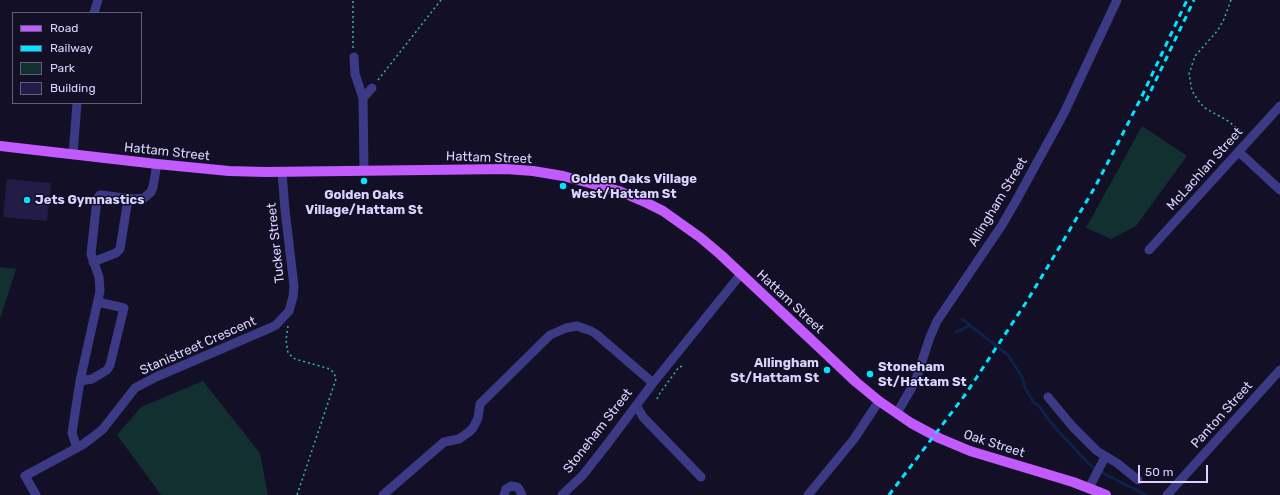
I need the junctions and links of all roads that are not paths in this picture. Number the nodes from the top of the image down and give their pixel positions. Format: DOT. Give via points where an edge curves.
graph roads {
  1 [pos="98,0"];
  2 [pos="1117,0"];
  3 [pos="94,12"];
  4 [pos="354,58"];
  5 [pos="372,88"];
  6 [pos="363,98"];
  7 [pos="77,104"];
  8 [pos="1280,106"];
  9 [pos="0,146"];
  10 [pos="1239,152"];
  11 [pos="73,155"];
  12 [pos="157,164"];
  13 [pos="364,170"];
  14 [pos="282,172"];
  15 [pos="1280,190"];
  16 [pos="128,198"];
  17 [pos="1149,250"];
  18 [pos="93,262"];
  19 [pos="741,274"];
  20 [pos="98,302"];
  21 [pos="288,312"];
  22 [pos="1280,370"];
  23 [pos="80,381"];
  24 [pos="653,383"];
  25 [pos="1048,397"];
  26 [pos="879,401"];
  27 [pos="634,407"];
  28 [pos="897,414"];
  29 [pos="77,448"];
  30 [pos="1105,457"];
  31 [pos="701,477"];
  32 [pos="1138,480"];
  33 [pos="1089,488"];
  34 [pos="36,495"];
  35 [pos="383,495"];
  36 [pos="504,495"];
  37 [pos="522,495"];
  38 [pos="562,495"];
  39 [pos="808,495"];
  40 [pos="1106,495"];
  41 [pos="1167,495"];
  1 -- 3 [label="street"];
  2 -- 28 [label="street, Allingham Street" via="1064,113 1017,199 937,321 917,378"];
  4 -- 6 [label="street" via="355,74"];
  5 -- 6 [label="street"];
  6 -- 13 [label="street"];
  7 -- 11 [label="street"];
  8 -- 10 [label="street, McLachlan Street"];
  9 -- 11 [label="main road, Hattam Street"];
  10 -- 15 [label="street"];
  10 -- 17 [label="street, McLachlan Street"];
  11 -- 12 [label="main road, Hattam Street"];
  12 -- 14 [label="main road, Hattam Street" via="229,171"];
  12 -- 16 [label="street" via="151,192 140,199"];
  13 -- 14 [label="main road, Hattam Street"];
  13 -- 19 [label="main road, Hattam Street" via="506,169 563,176 602,186 635,197 663,211 701,238"];
  14 -- 21 [label="street, Tucker Street" via="294,286 294,297"];
  16 -- 18 [label="street" via="120,249"];
  16 -- 18 [label="street" via="100,195 98,197 91,254"];
  18 -- 20 [label="street" via="100,285"];
  19 -- 24 [label="street, Stoneham Street"];
  19 -- 26 [label="main road, Hattam Street"];
  20 -- 23 [label="street"];
  20 -- 23 [label="street" via="124,308 107,370 92,379"];
  21 -- 29 [label="street, Stanistreet Crescent" via="276,325 264,331 144,382 128,396 103,429"];
  22 -- 41 [label="street, Panton Street"];
  23 -- 29 [label="street" via="72,433"];
  24 -- 27 [label="street, Stoneham Street"];
  24 -- 35 [label="street" via="596,334 585,328 571,326 550,335 480,404 473,428 459,439 444,442"];
  25 -- 30 [label="street" via="1072,426"];
  26 -- 28 [label="main road, Hattam Street"];
  26 -- 39 [label="street" via="854,439"];
  27 -- 31 [label="street"];
  27 -- 38 [label="street, Stoneham Street" via="583,475"];
  28 -- 33 [label="main road, Oak Street" via="959,447"];
  29 -- 34 [label="street, Stanistreet Crescent" via="25,476"];
  30 -- 32 [label="street"];
  30 -- 33 [label="street"];
  33 -- 40 [label="main road, Oak Street"];
  36 -- 37 [label="street" via="506,489 511,486 520,489"];
}
